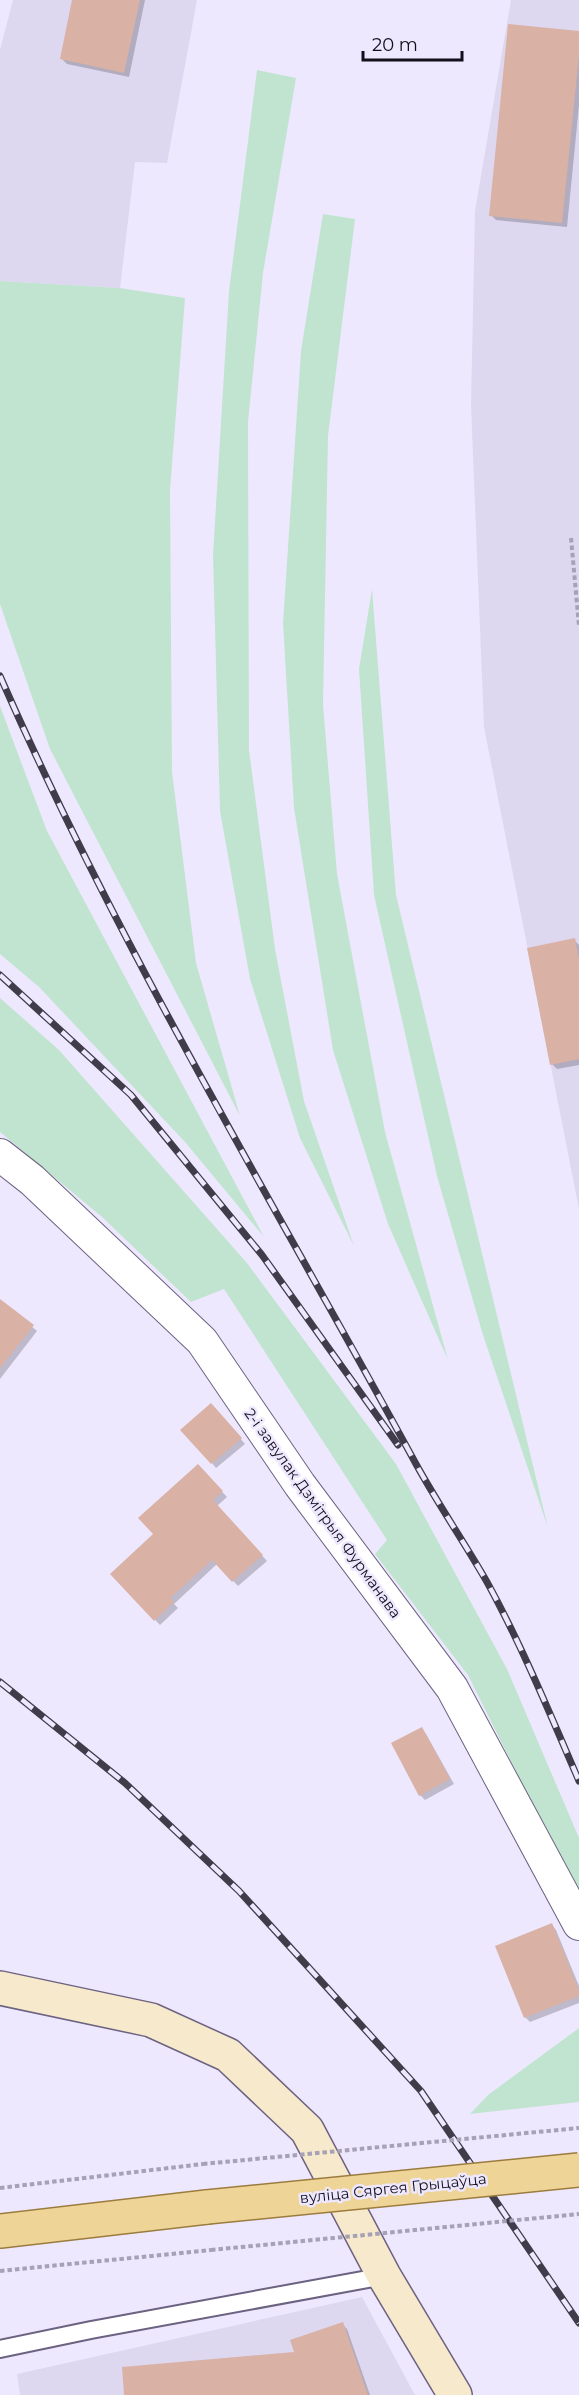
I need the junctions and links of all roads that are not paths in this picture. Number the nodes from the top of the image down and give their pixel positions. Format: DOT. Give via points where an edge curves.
graph roads {
  1 [pos="0,1155"];
  2 [pos="579,1924"];
  3 [pos="0,1988"];
  4 [pos="579,2170"];
  5 [pos="0,2231"];
  6 [pos="384,2276"];
  7 [pos="0,2349"];
  8 [pos="455,2395"];
  1 -- 2 [label="street, 2-і завулак Дзмітрыя Фурманава" via="32,1180 202,1341 300,1485 452,1688"];
  3 -- 6 [label="street" via="151,2020 228,2055 307,2130"];
  4 -- 5 [label="main road, вуліца Сяргея Грыцаўца, bridge" via="207,2206"];
  6 -- 7 [label="lane"];
  6 -- 8 [label="street"];
}
